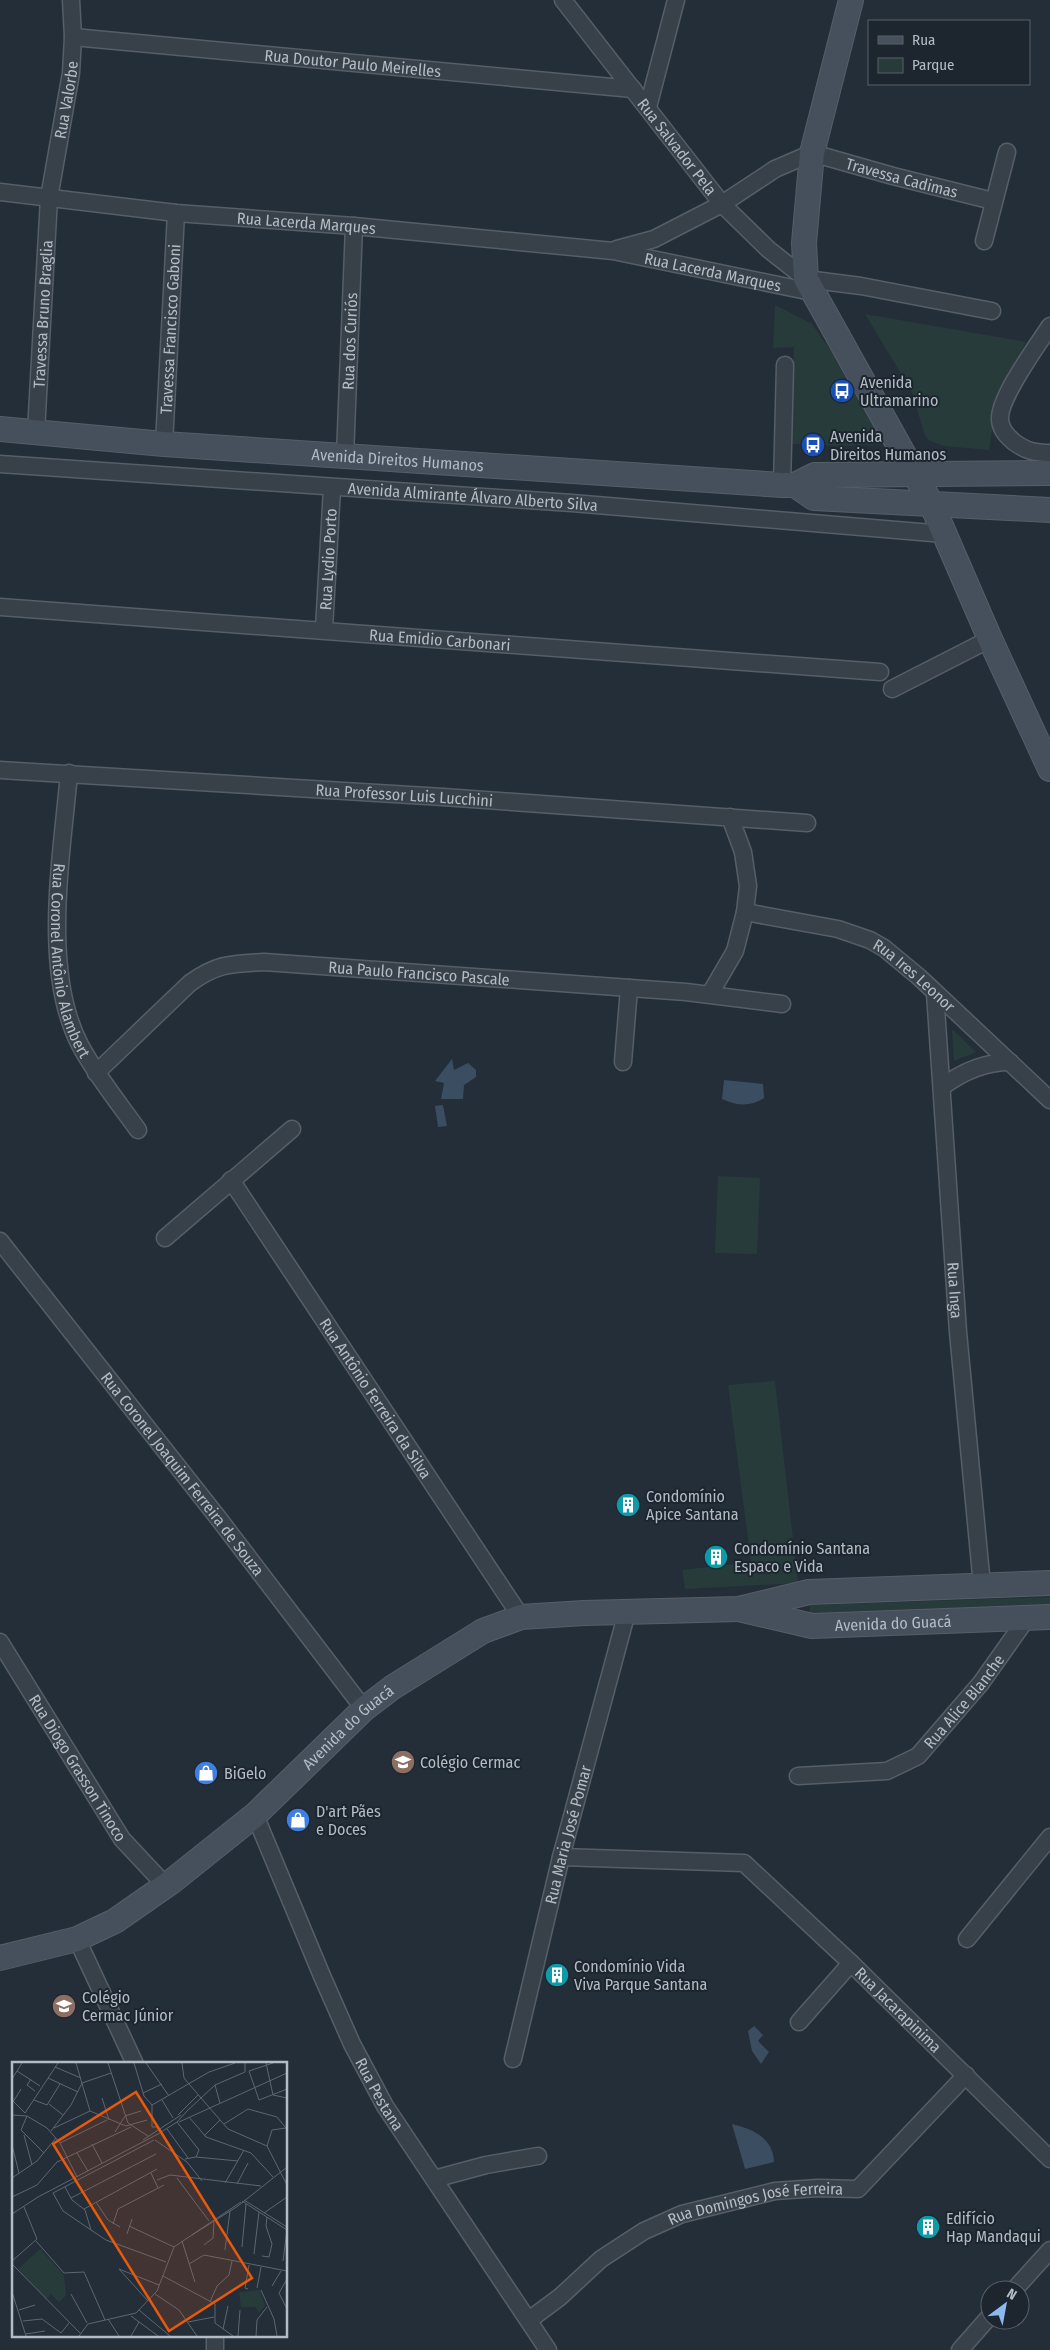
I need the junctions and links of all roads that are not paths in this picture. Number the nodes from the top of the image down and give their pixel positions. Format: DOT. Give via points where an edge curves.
graph roads {
  1 [pos="71,0"];
  2 [pos="563,0"];
  3 [pos="676,0"];
  4 [pos="851,0"];
  5 [pos="73,37"];
  6 [pos="633,89"];
  7 [pos="648,107"];
  8 [pos="1007,152"];
  9 [pos="812,153"];
  10 [pos="0,192"];
  11 [pos="49,198"];
  12 [pos="993,201"];
  13 [pos="722,204"];
  14 [pos="176,213"];
  15 [pos="354,226"];
  16 [pos="984,241"];
  17 [pos="613,251"];
  18 [pos="809,286"];
  19 [pos="992,311"];
  20 [pos="1050,326"];
  21 [pos="785,365"];
  22 [pos="0,429"];
  23 [pos="36,432"];
  24 [pos="164,444"];
  25 [pos="1050,453"];
  26 [pos="344,456"];
  27 [pos="0,464"];
  28 [pos="916,474"];
  29 [pos="1050,474"];
  30 [pos="789,485"];
  31 [pos="332,488"];
  32 [pos="932,505"];
  33 [pos="1050,510"];
  34 [pos="944,534"];
  35 [pos="0,607"];
  36 [pos="324,630"];
  37 [pos="990,638"];
  38 [pos="880,672"];
  39 [pos="892,689"];
  40 [pos="1050,769"];
  41 [pos="0,770"];
  42 [pos="69,774"];
  43 [pos="730,817"];
  44 [pos="807,823"];
  45 [pos="745,912"];
  46 [pos="629,988"];
  47 [pos="935,993"];
  48 [pos="710,994"];
  49 [pos="782,1004"];
  50 [pos="623,1062"];
  51 [pos="1010,1062"];
  52 [pos="96,1073"];
  53 [pos="942,1087"];
  54 [pos="1050,1100"];
  55 [pos="292,1129"];
  56 [pos="138,1130"];
  57 [pos="231,1180"];
  58 [pos="165,1238"];
  59 [pos="0,1241"];
  60 [pos="1050,1583"];
  61 [pos="982,1586"];
  62 [pos="739,1609"];
  63 [pos="627,1612"];
  64 [pos="521,1617"];
  65 [pos="1039,1618"];
  66 [pos="0,1642"];
  67 [pos="364,1709"];
  68 [pos="798,1776"];
  69 [pos="255,1815"];
  70 [pos="1050,1837"];
  71 [pos="562,1857"];
  72 [pos="166,1886"];
  73 [pos="77,1939"];
  74 [pos="967,1939"];
  75 [pos="0,1958"];
  76 [pos="851,1963"];
  77 [pos="798,2022"];
  78 [pos="513,2059"];
  79 [pos="134,2062"];
  80 [pos="966,2075"];
  81 [pos="538,2156"];
  82 [pos="1050,2160"];
  83 [pos="434,2179"];
  84 [pos="1050,2250"];
  85 [pos="1023,2280"];
  86 [pos="529,2320"];
  87 [pos="980,2327"];
  88 [pos="548,2350"];
  89 [pos="960,2350"];
  1 -- 5 [label="street, Rua Valorbe"];
  2 -- 6 [label="street, Rua Salvador Pela"];
  3 -- 7 [label="street"];
  4 -- 9 [label="street"];
  5 -- 6 [label="street, Rua Doutor Paulo Meirelles"];
  5 -- 11 [label="street, Rua Valorbe" via="68,91"];
  6 -- 7 [label="street, Rua Salvador Pela"];
  7 -- 13 [label="street, Rua Salvador Pela"];
  8 -- 12 [label="street"];
  9 -- 12 [label="street, Travessa Cadimas"];
  9 -- 13 [label="street, Rua Lacerda Marques" via="775,169"];
  9 -- 18 [label="street" via="804,243"];
  10 -- 11 [label="street, Rua Lacerda Marques"];
  11 -- 14 [label="street, Rua Lacerda Marques"];
  11 -- 23 [label="street, Travessa Bruno Braglia"];
  12 -- 16 [label="street"];
  13 -- 17 [label="street, Rua Lacerda Marques" via="654,239"];
  13 -- 18 [label="street, Rua Salvador Pela"];
  14 -- 15 [label="street, Rua Lacerda Marques"];
  14 -- 24 [label="street, Travessa Francisco Gaboni"];
  15 -- 17 [label="street, Rua Lacerda Marques"];
  15 -- 26 [label="street, Rua dos Curiós"];
  17 -- 18 [label="street, Rua Lacerda Marques"];
  18 -- 19 [label="street, Rua Lacerda Marques" via="861,286"];
  18 -- 28 [label="street"];
  20 -- 25 [label="street" via="1007,394 1000,409 1000,421 1007,436 1022,447 1036,453"];
  21 -- 30 [label="street"];
  22 -- 23 [label="street, Avenida Direitos Humanos"];
  23 -- 24 [label="street, Avenida Direitos Humanos"];
  24 -- 26 [label="street, Avenida Direitos Humanos"];
  26 -- 30 [label="street, Avenida Direitos Humanos"];
  27 -- 31 [label="street, Avenida Almirante Álvaro Alberto Silva"];
  28 -- 29 [label="street, Avenida Direitos Humanos"];
  28 -- 30 [label="street, Avenida Direitos Humanos" via="815,475"];
  28 -- 32 [label="street"];
  30 -- 32 [label="street, Avenida Direitos Humanos" via="814,498"];
  31 -- 34 [label="street, Avenida Almirante Álvaro Alberto Silva" via="572,503"];
  31 -- 36 [label="street, Rua Lydio Porto"];
  32 -- 33 [label="street, Avenida Direitos Humanos"];
  32 -- 34 [label="street"];
  34 -- 37 [label="street"];
  35 -- 36 [label="street, Rua Emidio Carbonari"];
  36 -- 38 [label="street, Rua Emidio Carbonari"];
  37 -- 39 [label="street"];
  37 -- 40 [label="street"];
  41 -- 42 [label="street, Rua Professor Luis Lucchini"];
  42 -- 43 [label="street, Rua Professor Luis Lucchini"];
  42 -- 52 [label="street, Rua Coronel Antônio Alambert" via="58,909 58,959 65,1003 79,1044"];
  43 -- 44 [label="street, Rua Professor Luis Lucchini"];
  43 -- 45 [label="street" via="743,852 748,886"];
  45 -- 47 [label="street, Rua Ires Leonor" via="838,929 870,940 920,977"];
  45 -- 48 [label="street" via="735,952"];
  46 -- 48 [label="street, Rua Paulo Francisco Pascale"];
  46 -- 50 [label="street"];
  46 -- 52 [label="street, Rua Paulo Francisco Pascale" via="264,962 227,964 207,971 190,983"];
  47 -- 51 [label="street, Rua Ires Leonor"];
  47 -- 53 [label="street, Rua Inga"];
  48 -- 49 [label="street, Rua Paulo Francisco Pascale"];
  51 -- 53 [label="street" via="980,1066"];
  51 -- 54 [label="street, Rua Ires Leonor"];
  52 -- 56 [label="street, Rua Coronel Antônio Alambert"];
  53 -- 61 [label="street, Rua Inga" via="958,1332"];
  55 -- 57 [label="street"];
  57 -- 58 [label="street"];
  57 -- 64 [label="street, Rua Antônio Ferreira da Silva"];
  59 -- 67 [label="street, Rua Coronel Joaquim Ferreira de Souza"];
  60 -- 61 [label="street, Avenida do Guacá"];
  61 -- 62 [label="street, Avenida do Guacá" via="809,1592"];
  62 -- 63 [label="street, Avenida do Guacá"];
  62 -- 65 [label="street, Avenida do Guacá" via="812,1626"];
  63 -- 64 [label="street, Avenida do Guacá"];
  63 -- 71 [label="street, Rua Maria José Pomar"];
  64 -- 67 [label="street, Avenida do Guacá" via="483,1631 406,1678"];
  65 -- 68 [label="street, Rua Alice Blanche" via="918,1756 887,1771"];
  66 -- 72 [label="street, Rua Diogo Grasson Tinoco" via="122,1838"];
  67 -- 69 [label="street, Avenida do Guacá"];
  69 -- 72 [label="street, Avenida do Guacá"];
  69 -- 83 [label="street, Rua Pestana" via="352,2044 385,2106"];
  70 -- 74 [label="street"];
  71 -- 76 [label="street, Rua Jacarapinima" via="744,1863"];
  71 -- 78 [label="street, Rua Maria José Pomar"];
  72 -- 73 [label="street, Avenida do Guacá" via="115,1920"];
  73 -- 75 [label="street, Avenida do Guacá"];
  73 -- 79 [label="street"];
  76 -- 77 [label="street"];
  76 -- 80 [label="street, Rua Jacarapinima"];
  80 -- 82 [label="street, Rua Jacarapinima"];
  80 -- 86 [label="street, Rua Domingos José Ferreira" via="858,2189 775,2191 682,2214 644,2231 600,2260"];
  81 -- 83 [label="street"];
  83 -- 86 [label="street, Rua Pestana"];
  84 -- 85 [label="street"];
  86 -- 88 [label="street, Rua Pestana"];
  87 -- 89 [label="street"];
}
